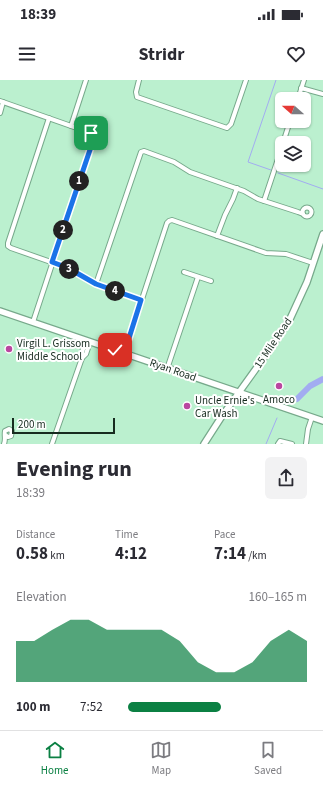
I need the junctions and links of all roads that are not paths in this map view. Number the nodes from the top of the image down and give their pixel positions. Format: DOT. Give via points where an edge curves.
graph roads {
  1 [pos="86,80"];
  2 [pos="139,80"];
  3 [pos="246,80"];
  4 [pos="304,80"];
  5 [pos="301,88"];
  6 [pos="300,92"];
  7 [pos="322,95"];
  8 [pos="2,102"];
  9 [pos="0,112"];
  10 [pos="49,118"];
  11 [pos="71,126"];
  12 [pos="275,168"];
  13 [pos="237,188"];
  14 [pos="264,201"];
  15 [pos="303,209"];
  16 [pos="298,212"];
  17 [pos="303,214"];
  18 [pos="323,234"];
  19 [pos="217,236"];
  20 [pos="52,262"];
  21 [pos="313,263"];
  22 [pos="184,272"];
  23 [pos="198,277"];
  24 [pos="211,281"];
  25 [pos="96,284"];
  26 [pos="141,300"];
  27 [pos="0,311"];
  28 [pos="33,322"];
  29 [pos="88,341"];
  30 [pos="124,354"];
  31 [pos="167,368"];
  32 [pos="239,392"];
  33 [pos="312,417"];
  34 [pos="323,421"];
  35 [pos="52,444"];
  36 [pos="204,444"];
  37 [pos="278,444"];
  38 [pos="292,444"];
  39 [pos="306,444"];
  1 -- 11 [label="street"];
  2 -- 3 [label="street" via="136,95 229,127"];
  4 -- 5 [label="street"];
  5 -- 6 [label="street"];
  5 -- 7 [label="street"];
  8 -- 9 [label="street"];
  8 -- 10 [label="street"];
  10 -- 11 [label="street"];
  10 -- 20 [label="street" via="8,246"];
  11 -- 20 [label="street" via="91,133 94,138"];
  12 -- 14 [label="street"];
  13 -- 14 [label="street"];
  13 -- 19 [label="street"];
  13 -- 25 [label="street" via="190,172 170,160 141,152"];
  14 -- 16 [label="street"];
  15 -- 16 [label="street"];
  15 -- 17 [label="street"];
  15 -- 17 [label="street" via="309,208 311,213 308,216"];
  16 -- 17 [label="street"];
  18 -- 21 [label="main road, 15 Mile Road"];
  19 -- 21 [label="street" via="270,254 286,254"];
  19 -- 26 [label="street" via="169,221"];
  20 -- 25 [label="street"];
  20 -- 28 [label="street"];
  21 -- 32 [label="main road, 15 Mile Road" via="290,319"];
  22 -- 23 [label="street"];
  23 -- 24 [label="street"];
  23 -- 31 [label="street"];
  25 -- 26 [label="street"];
  26 -- 30 [label="street"];
  27 -- 28 [label="main road, Ryan Road"];
  28 -- 29 [label="main road, Ryan Road"];
  29 -- 30 [label="main road, Ryan Road"];
  29 -- 35 [label="street" via="86,354 82,358"];
  30 -- 31 [label="main road, Ryan Road"];
  31 -- 32 [label="main road, Ryan Road"];
  32 -- 33 [label="main road, Ryan Road"];
  32 -- 36 [label="main road, 15 Mile Road"];
  33 -- 34 [label="main road, Ryan Road"];
  33 -- 39 [label="street"];
  37 -- 38 [label="street" via="280,441"];
}
